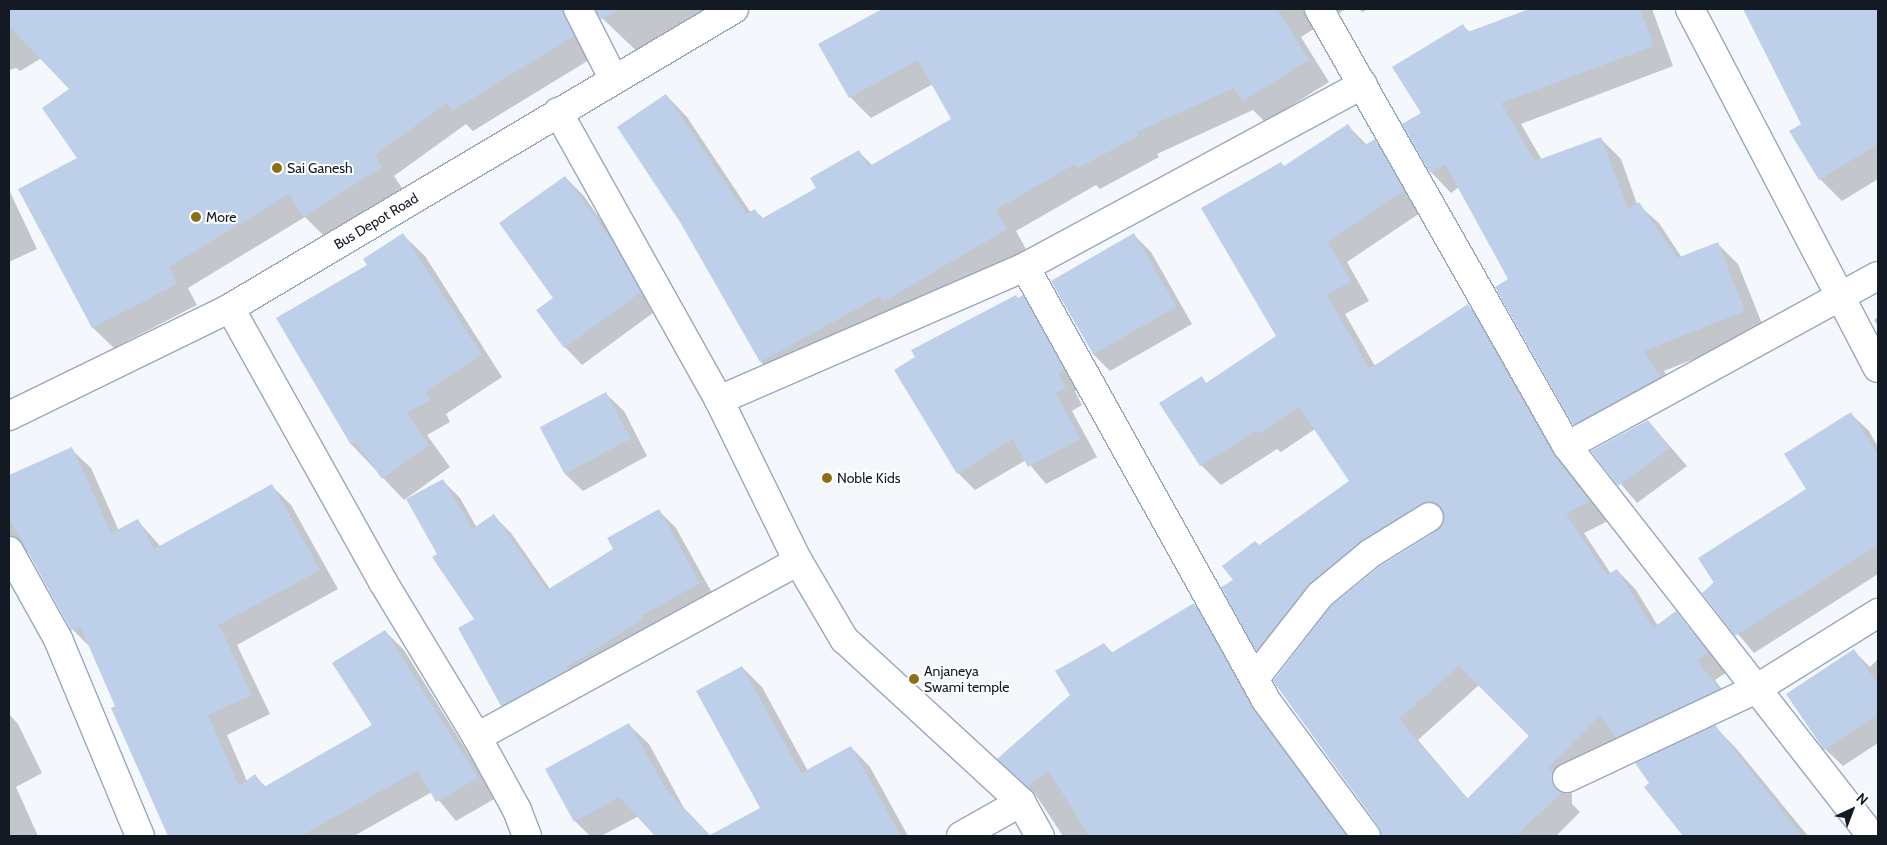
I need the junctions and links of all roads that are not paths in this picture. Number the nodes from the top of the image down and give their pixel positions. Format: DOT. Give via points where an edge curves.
graph roads {
  1 [pos="578,9"];
  2 [pos="734,9"];
  3 [pos="1319,9"];
  4 [pos="1690,9"];
  5 [pos="614,78"];
  6 [pos="1363,84"];
  7 [pos="558,112"];
  8 [pos="1024,267"];
  9 [pos="1878,276"];
  10 [pos="1839,296"];
  11 [pos="230,308"];
  12 [pos="1878,368"];
  13 [pos="719,400"];
  14 [pos="9,416"];
  15 [pos="1567,446"];
  16 [pos="1429,517"];
  17 [pos="9,550"];
  18 [pos="798,561"];
  19 [pos="1878,613"];
  20 [pos="1254,678"];
  21 [pos="1756,689"];
  22 [pos="477,737"];
  23 [pos="1567,778"];
  24 [pos="1021,802"];
  25 [pos="140,836"];
  26 [pos="528,836"];
  27 [pos="961,836"];
  28 [pos="1040,836"];
  29 [pos="1366,836"];
  30 [pos="1872,836"];
  1 -- 5 [label="street"];
  2 -- 5 [label="street, Bus Depot Road"];
  3 -- 6 [label="street"];
  4 -- 10 [label="street"];
  5 -- 7 [label="street, Bus Depot Road"];
  6 -- 8 [label="street"];
  6 -- 15 [label="street"];
  7 -- 11 [label="street, Bus Depot Road"];
  7 -- 13 [label="street"];
  8 -- 13 [label="street"];
  8 -- 20 [label="street"];
  9 -- 10 [label="street"];
  10 -- 12 [label="street"];
  10 -- 15 [label="street"];
  11 -- 14 [label="street, Bus Depot Road"];
  11 -- 22 [label="street" via="383,582"];
  13 -- 18 [label="street"];
  15 -- 21 [label="street"];
  16 -- 20 [label="street" via="1371,553 1320,595"];
  17 -- 25 [label="street" via="58,640"];
  18 -- 22 [label="street"];
  18 -- 24 [label="street" via="844,639"];
  19 -- 21 [label="street"];
  20 -- 29 [label="street" via="1265,699"];
  21 -- 23 [label="street"];
  21 -- 30 [label="street"];
  22 -- 26 [label="street"];
  24 -- 27 [label="street"];
  24 -- 28 [label="street"];
}
